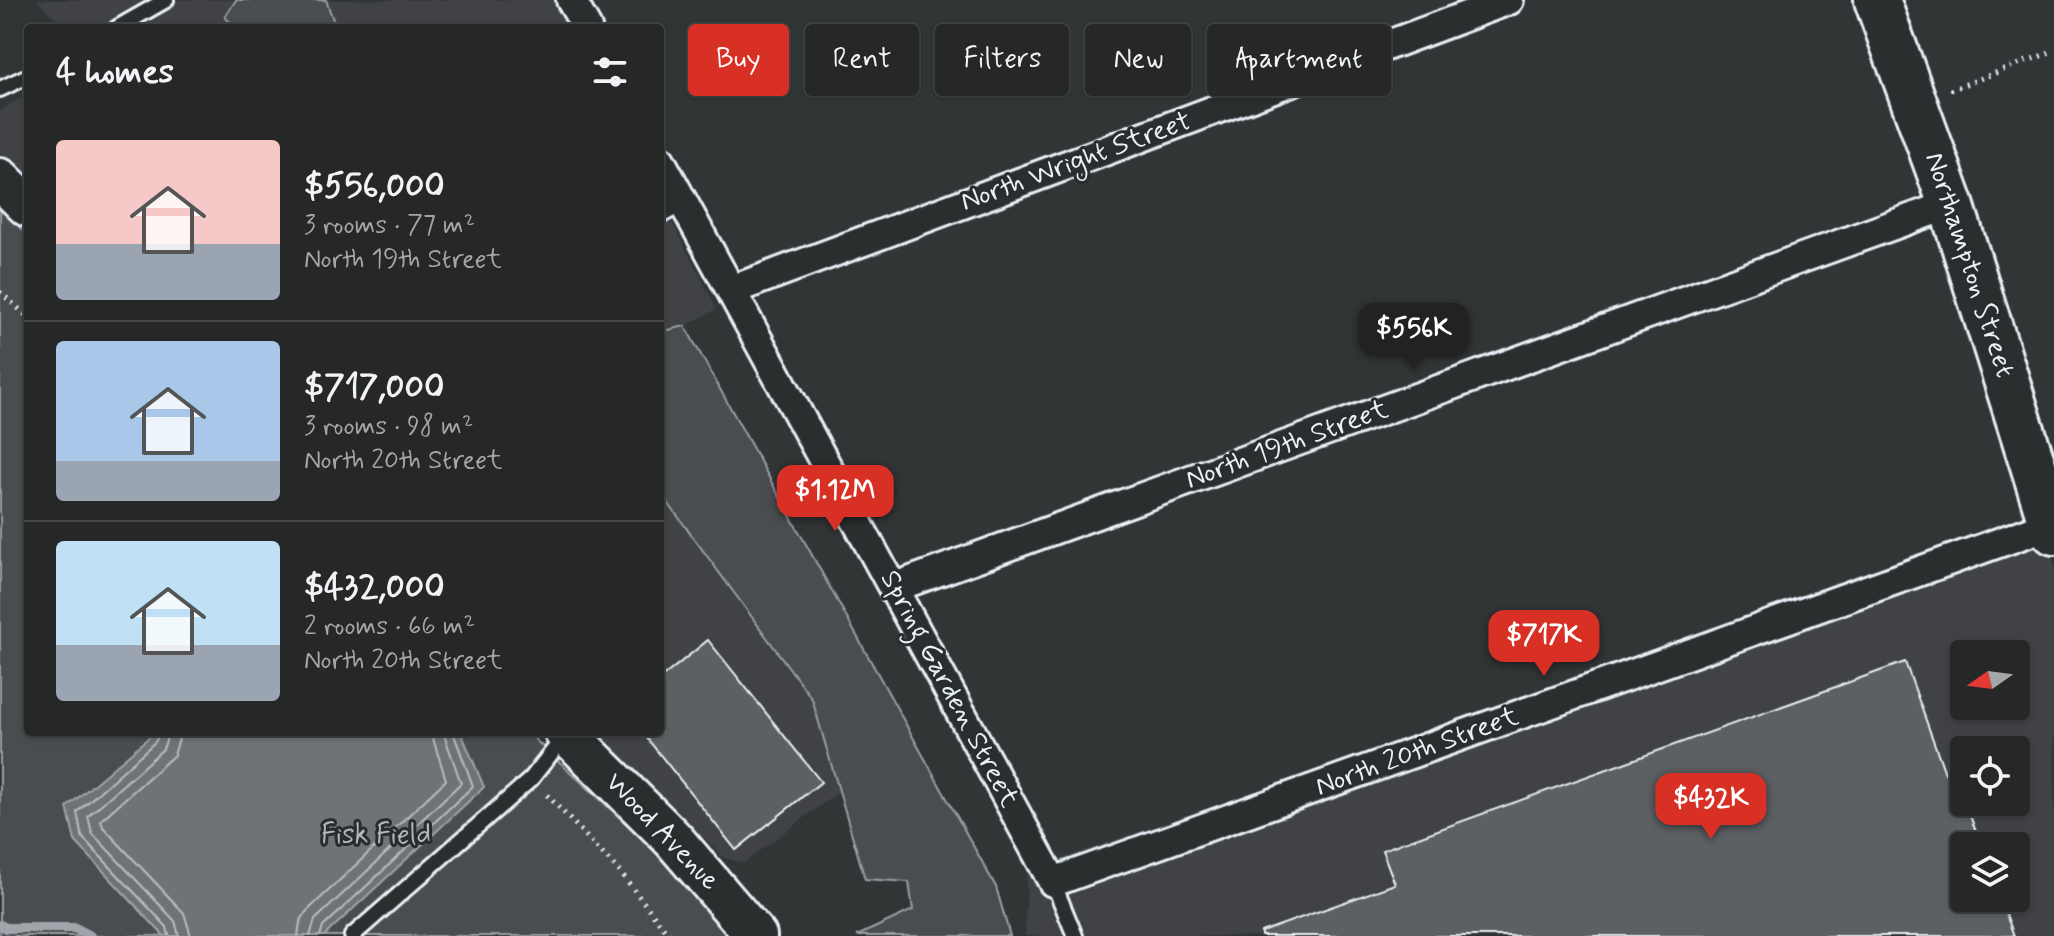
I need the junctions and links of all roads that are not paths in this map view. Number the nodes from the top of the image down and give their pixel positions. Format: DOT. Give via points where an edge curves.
graph roads {
  1 [pos="166,0"];
  2 [pos="571,0"];
  3 [pos="1509,0"];
  4 [pos="1877,0"];
  5 [pos="124,24"];
  6 [pos="585,24"];
  7 [pos="24,78"];
  8 [pos="0,89"];
  9 [pos="664,177"];
  10 [pos="0,179"];
  11 [pos="24,202"];
  12 [pos="1951,204"];
  13 [pos="672,210"];
  14 [pos="732,290"];
  15 [pos="2053,528"];
  16 [pos="895,587"];
  17 [pos="564,736"];
  18 [pos="569,736"];
  19 [pos="1053,882"];
  20 [pos="352,936"];
  21 [pos="756,936"];
  22 [pos="1075,936"];
  1 -- 5 [label="lane"];
  2 -- 6 [label="street"];
  3 -- 14 [label="street, North Wright Street"];
  4 -- 12 [label="main road, Northampton Street"];
  7 -- 8 [label="lane"];
  9 -- 13 [label="street, Spring Garden Street"];
  10 -- 11 [label="main road"];
  12 -- 15 [label="main road, Northampton Street"];
  12 -- 16 [label="street, North 19th Street"];
  13 -- 14 [label="street, Spring Garden Street"];
  14 -- 16 [label="street, Spring Garden Street"];
  15 -- 19 [label="street, North 20th Street"];
  16 -- 19 [label="street, Spring Garden Street"];
  17 -- 20 [label="lane" via="531,779"];
  18 -- 21 [label="main road, Wood Avenue" via="673,839"];
  19 -- 22 [label="lane"];
}
